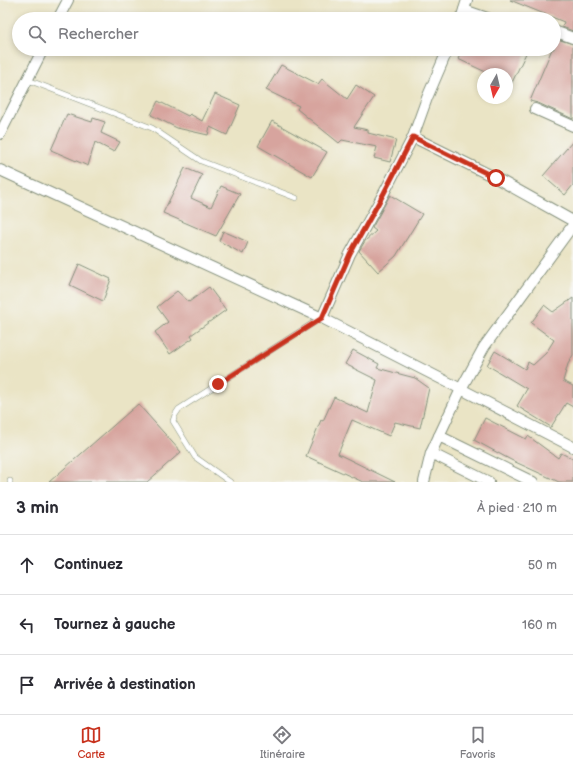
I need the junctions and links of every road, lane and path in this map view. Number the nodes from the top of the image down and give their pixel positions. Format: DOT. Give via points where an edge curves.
graph roads {
  1 [pos="68,0"];
  2 [pos="468,0"];
  3 [pos="62,12"];
  4 [pos="463,12"];
  5 [pos="561,34"];
  6 [pos="573,38"];
  7 [pos="40,56"];
  8 [pos="445,56"];
  9 [pos="28,80"];
  10 [pos="535,109"];
  11 [pos="573,126"];
  12 [pos="0,134"];
  13 [pos="413,137"];
  14 [pos="0,170"];
  15 [pos="296,198"];
  16 [pos="573,221"];
  17 [pos="573,225"];
  18 [pos="322,318"];
  19 [pos="461,389"];
  20 [pos="439,436"];
  21 [pos="572,443"];
  22 [pos="431,453"];
  23 [pos="230,482"];
  24 [pos="424,482"];
  25 [pos="489,482"];
  26 [pos="533,482"];
  1 -- 3 [label="street"];
  2 -- 4 [label="street"];
  5 -- 6 [label="street"];
  7 -- 9 [label="street"];
  8 -- 13 [label="street"];
  9 -- 12 [label="street"];
  9 -- 15 [label="lane" via="152,128 201,161"];
  10 -- 11 [label="street"];
  13 -- 16 [label="street" via="496,178"];
  13 -- 18 [label="street" via="350,254"];
  14 -- 18 [label="street"];
  17 -- 19 [label="street" via="484,347"];
  18 -- 19 [label="street"];
  18 -- 23 [label="lane" via="179,409 175,415 173,421 195,457"];
  19 -- 20 [label="street"];
  19 -- 21 [label="street"];
  20 -- 22 [label="street"];
  20 -- 26 [label="street"];
  22 -- 24 [label="street"];
  22 -- 25 [label="street"];
}
